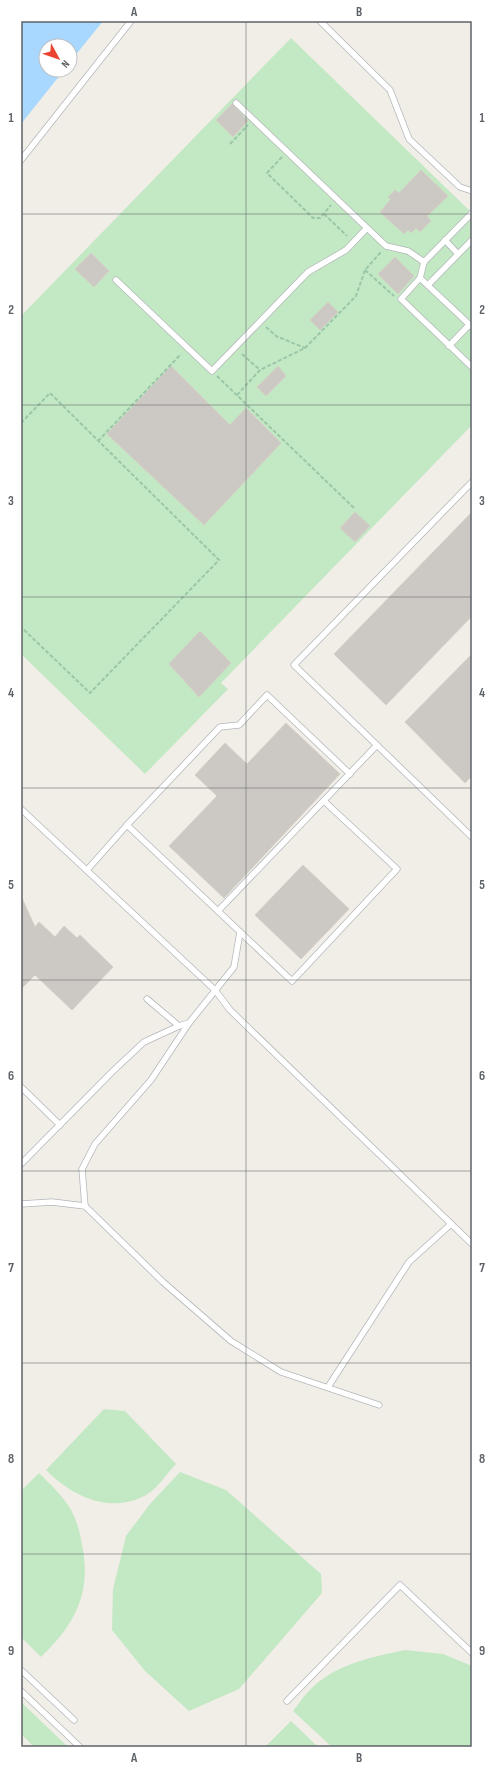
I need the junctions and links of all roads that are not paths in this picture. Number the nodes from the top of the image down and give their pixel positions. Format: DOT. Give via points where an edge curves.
graph roads {
  1 [pos="131,21"];
  2 [pos="320,21"];
  3 [pos="236,103"];
  4 [pos="21,160"];
  5 [pos="472,191"];
  6 [pos="472,212"];
  7 [pos="366,229"];
  8 [pos="446,240"];
  9 [pos="472,240"];
  10 [pos="458,254"];
  11 [pos="424,262"];
  12 [pos="420,278"];
  13 [pos="116,280"];
  14 [pos="428,285"];
  15 [pos="471,326"];
  16 [pos="450,346"];
  17 [pos="472,367"];
  18 [pos="472,482"];
  19 [pos="377,745"];
  20 [pos="350,774"];
  21 [pos="324,801"];
  22 [pos="21,809"];
  23 [pos="127,825"];
  24 [pos="472,837"];
  25 [pos="87,870"];
  26 [pos="218,911"];
  27 [pos="240,932"];
  28 [pos="215,990"];
  29 [pos="147,999"];
  30 [pos="189,1023"];
  31 [pos="179,1026"];
  32 [pos="21,1087"];
  33 [pos="60,1125"];
  34 [pos="21,1164"];
  35 [pos="21,1204"];
  36 [pos="85,1206"];
  37 [pos="451,1224"];
  38 [pos="472,1244"];
  39 [pos="328,1387"];
  40 [pos="379,1405"];
  41 [pos="472,1653"];
  42 [pos="21,1670"];
  43 [pos="21,1691"];
  44 [pos="287,1701"];
  45 [pos="74,1720"];
  46 [pos="80,1747"];
  1 -- 4 [label="lane"];
  2 -- 5 [label="lane" via="390,90 409,139 460,187"];
  3 -- 7 [label="lane"];
  6 -- 8 [label="lane"];
  7 -- 11 [label="lane" via="386,246 408,252"];
  7 -- 13 [label="lane" via="346,250 308,272 212,371"];
  8 -- 10 [label="lane"];
  8 -- 11 [label="lane"];
  9 -- 10 [label="lane"];
  10 -- 14 [label="lane"];
  11 -- 12 [label="lane"];
  12 -- 14 [label="lane"];
  12 -- 16 [label="lane" via="401,299"];
  14 -- 15 [label="lane"];
  15 -- 16 [label="lane"];
  16 -- 17 [label="lane"];
  18 -- 19 [label="lane" via="294,665"];
  19 -- 20 [label="lane"];
  19 -- 24 [label="lane"];
  20 -- 21 [label="lane"];
  20 -- 23 [label="lane" via="267,695 239,725 220,727"];
  21 -- 26 [label="lane"];
  21 -- 27 [label="lane" via="397,869 292,981"];
  22 -- 25 [label="lane"];
  23 -- 25 [label="lane"];
  23 -- 26 [label="lane"];
  25 -- 28 [label="lane"];
  26 -- 27 [label="lane"];
  27 -- 28 [label="lane" via="234,967"];
  28 -- 30 [label="lane"];
  28 -- 37 [label="lane" via="230,1010"];
  29 -- 31 [label="lane"];
  30 -- 31 [label="lane"];
  30 -- 36 [label="lane" via="151,1080 92,1151 82,1169"];
  31 -- 33 [label="lane" via="144,1042"];
  32 -- 33 [label="lane"];
  33 -- 34 [label="lane"];
  35 -- 36 [label="lane" via="52,1202"];
  36 -- 39 [label="lane" via="163,1282 231,1341 281,1372"];
  37 -- 38 [label="lane"];
  37 -- 39 [label="lane" via="409,1262"];
  39 -- 40 [label="lane"];
  41 -- 44 [label="lane" via="400,1585"];
  42 -- 45 [label="lane"];
  43 -- 46 [label="lane"];
}
